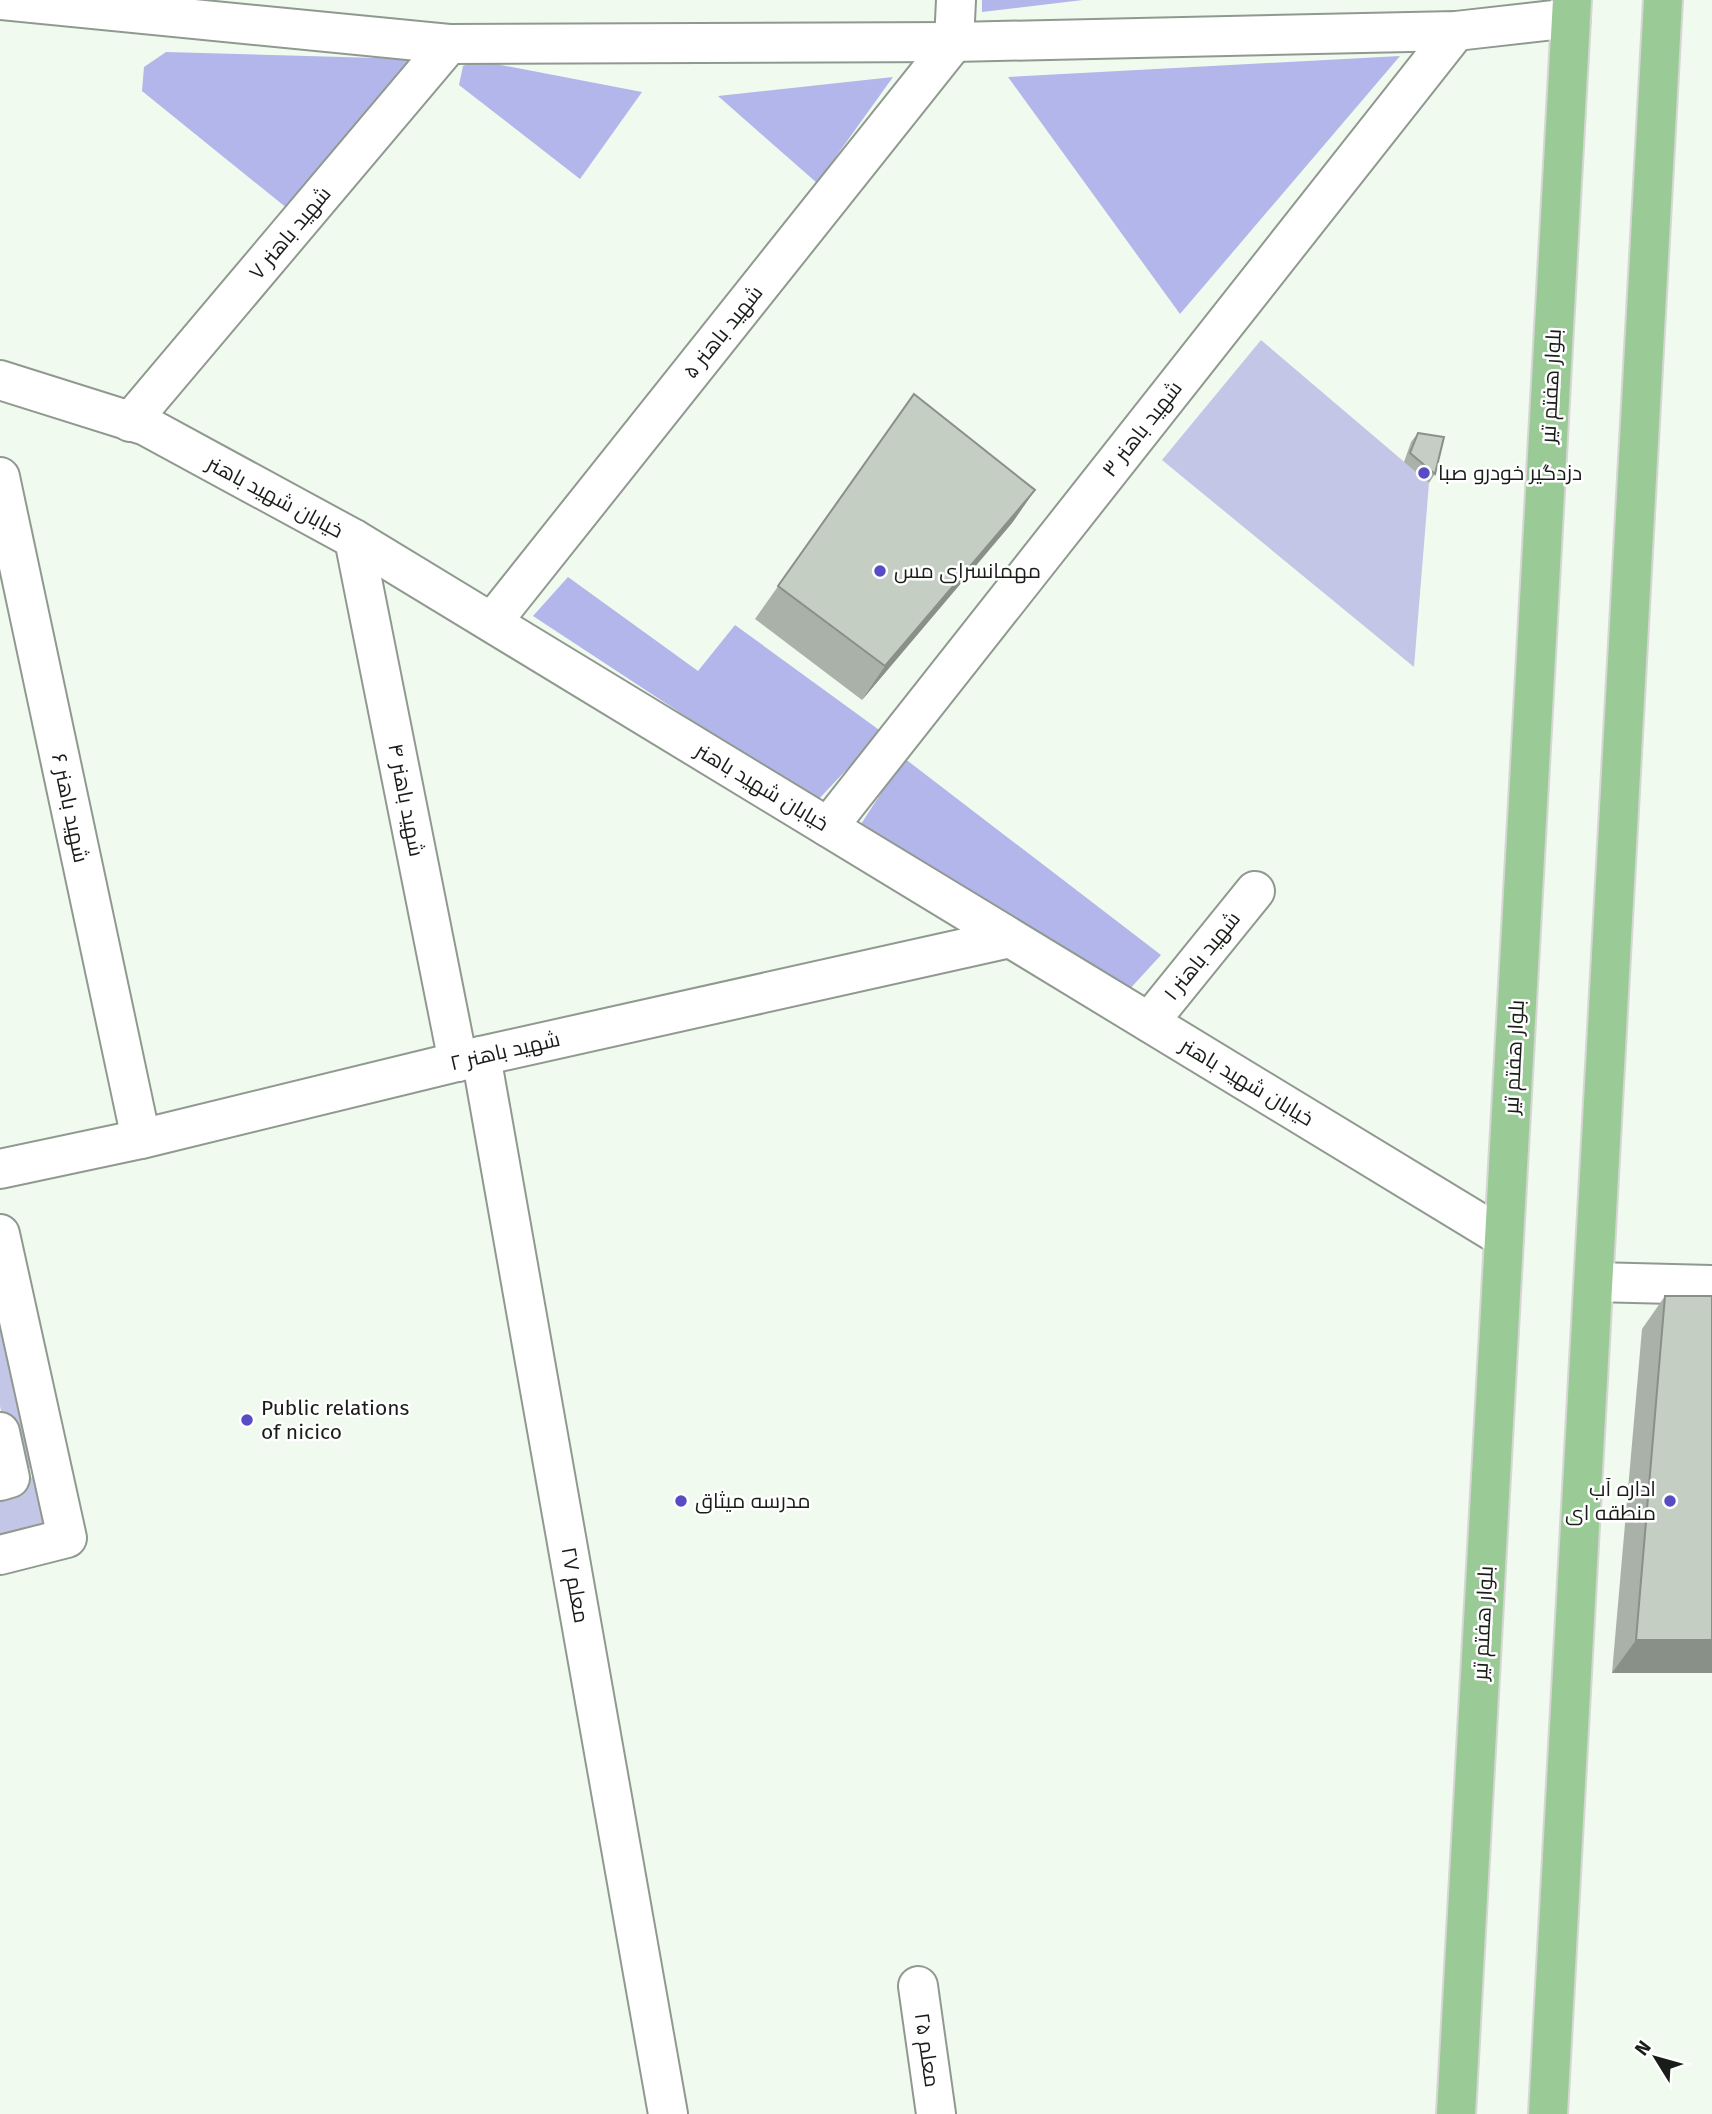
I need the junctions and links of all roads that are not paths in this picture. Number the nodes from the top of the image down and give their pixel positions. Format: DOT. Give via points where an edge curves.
graph roads {
  1 [pos="956,0"];
  2 [pos="1663,0"];
  3 [pos="0,1"];
  4 [pos="1572,9"];
  5 [pos="1456,31"];
  6 [pos="954,42"];
  7 [pos="449,44"];
  8 [pos="0,380"];
  9 [pos="131,422"];
  10 [pos="0,477"];
  11 [pos="354,539"];
  12 [pos="492,622"];
  13 [pos="828,827"];
  14 [pos="1255,891"];
  15 [pos="1010,937"];
  16 [pos="1149,1022"];
  17 [pos="470,1059"];
  18 [pos="141,1139"];
  19 [pos="0,1169"];
  20 [pos="0,1234"];
  21 [pos="1504,1238"];
  22 [pos="1594,1282"];
  23 [pos="1712,1285"];
  24 [pos="0,1432"];
  25 [pos="52,1467"];
  26 [pos="5,1479"];
  27 [pos="0,1555"];
  28 [pos="918,1986"];
  29 [pos="668,2114"];
  30 [pos="936,2114"];
  31 [pos="1456,2114"];
  32 [pos="1548,2114"];
  1 -- 6 [label="street"];
  2 -- 22 [label="main road"];
  3 -- 7 [label="street"];
  4 -- 5 [label="street"];
  4 -- 21 [label="main road, بلوار هفتم تیر"];
  5 -- 6 [label="street"];
  5 -- 13 [label="street, شهید باهنر ۳"];
  6 -- 7 [label="street"];
  6 -- 12 [label="street, شهید باهنر ۵"];
  7 -- 9 [label="street, شهید باهنر ۷"];
  8 -- 9 [label="street, خیابان شهید باهنر"];
  9 -- 11 [label="street, خیابان شهید باهنر"];
  10 -- 18 [label="street, شهید باهنر ۶"];
  11 -- 12 [label="street, خیابان شهید باهنر"];
  11 -- 17 [label="street, شهید باهنر ۴"];
  12 -- 13 [label="street, خیابان شهید باهنر"];
  13 -- 15 [label="street, خیابان شهید باهنر"];
  14 -- 16 [label="street, شهید باهنر ۱"];
  15 -- 16 [label="street, خیابان شهید باهنر"];
  15 -- 17 [label="street, شهید باهنر ۲"];
  16 -- 21 [label="street, خیابان شهید باهنر"];
  17 -- 18 [label="street, شهید باهنر ۲"];
  17 -- 29 [label="street, معلم ۲۷"];
  18 -- 19 [label="street, شهید باهنر ۲"];
  20 -- 25 [label="street"];
  21 -- 31 [label="main road, بلوار هفتم تیر"];
  22 -- 23 [label="street"];
  22 -- 32 [label="main road"];
  24 -- 26 [label="street"];
  25 -- 26 [label="street"];
  25 -- 27 [label="street" via="67,1538"];
  28 -- 30 [label="street, معلم ۲۵"];
}
